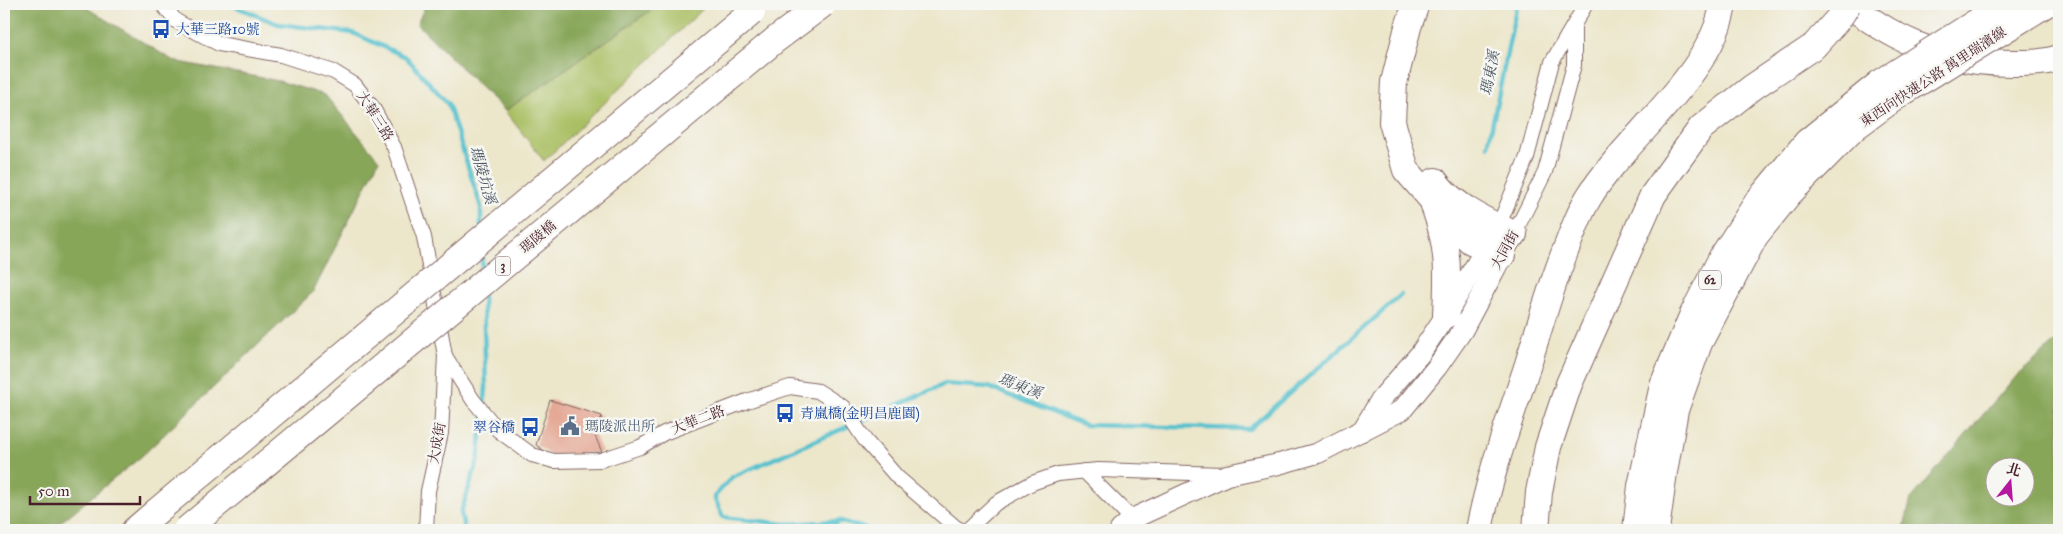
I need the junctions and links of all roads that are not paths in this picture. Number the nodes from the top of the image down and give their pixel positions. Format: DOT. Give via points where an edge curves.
graph roads {
  1 [pos="162,4"];
  2 [pos="823,4"];
  3 [pos="1416,4"];
  4 [pos="1434,4"];
  5 [pos="1586,4"];
  6 [pos="1723,4"];
  7 [pos="1848,4"];
  8 [pos="2005,4"];
  9 [pos="2046,4"];
  10 [pos="757,8"];
  11 [pos="1574,25"];
  12 [pos="2059,58"];
  13 [pos="1431,199"];
  14 [pos="1500,241"];
  15 [pos="1446,315"];
  16 [pos="445,356"];
  17 [pos="1361,432"];
  18 [pos="1084,471"];
  19 [pos="1227,474"];
  20 [pos="1126,524"];
  21 [pos="136,530"];
  22 [pos="186,530"];
  23 [pos="426,530"];
  24 [pos="959,530"];
  25 [pos="967,530"];
  26 [pos="1479,530"];
  27 [pos="1536,530"];
  28 [pos="1636,530"];
  29 [pos="1656,530"];
  1 -- 16 [label="street, 大華三路" via="176,21 219,44 281,55 334,72 355,85 373,108 394,147 424,237"];
  2 -- 22 [label="highway, 瑪陵橋 / 3, bridge" via="775,40"];
  3 -- 13 [label="highway" via="1394,82 1392,122 1406,170"];
  4 -- 14 [label="highway" via="1411,79 1408,100 1414,144 1440,189"];
  5 -- 11 [label="street, 大同街"];
  6 -- 26 [label="highway" via="1707,50 1683,83 1602,177 1577,221 1554,278 1491,476"];
  7 -- 12 [label="highway" via="1903,40 1967,60 2026,63"];
  7 -- 27 [label="highway, bridge" via="1814,46 1752,87 1701,128 1653,195 1569,384 1548,447"];
  8 -- 28 [label="highway, 東西向快速公路 萬里瑞濱線 / 62, bridge" via="1880,84 1807,142 1758,201 1722,257 1693,314 1664,385 1640,486"];
  9 -- 29 [label="highway, 東西向快速公路 萬里瑞濱線 / 62, bridge" via="1897,96 1855,127 1788,195 1755,236 1699,343 1675,410"];
  10 -- 21 [label="highway, bridge"];
  11 -- 14 [label="street, 大同街" via="1552,62"];
  11 -- 14 [label="street, 大同街" via="1574,65 1545,172"];
  13 -- 14 [label="highway" via="1471,241"];
  13 -- 15 [label="highway" via="1441,227 1448,266"];
  14 -- 15 [label="street, 大同街"];
  14 -- 17 [label="street, 大同街" via="1462,331 1437,367 1402,410"];
  15 -- 17 [label="street, 大同街" via="1420,354 1381,399"];
  16 -- 23 [label="street, 大成街" via="441,434 428,491"];
  16 -- 24 [label="street, 大華二路" via="473,400 498,430 532,455 554,461 601,460 790,387 818,391 843,407 865,440 897,477"];
  17 -- 19 [label="street, 大同街" via="1318,453"];
  18 -- 19 [label="street"];
  18 -- 20 [label="street"];
  18 -- 25 [label="street" via="1032,482 996,503"];
  19 -- 20 [label="street, 大同街"];
}
